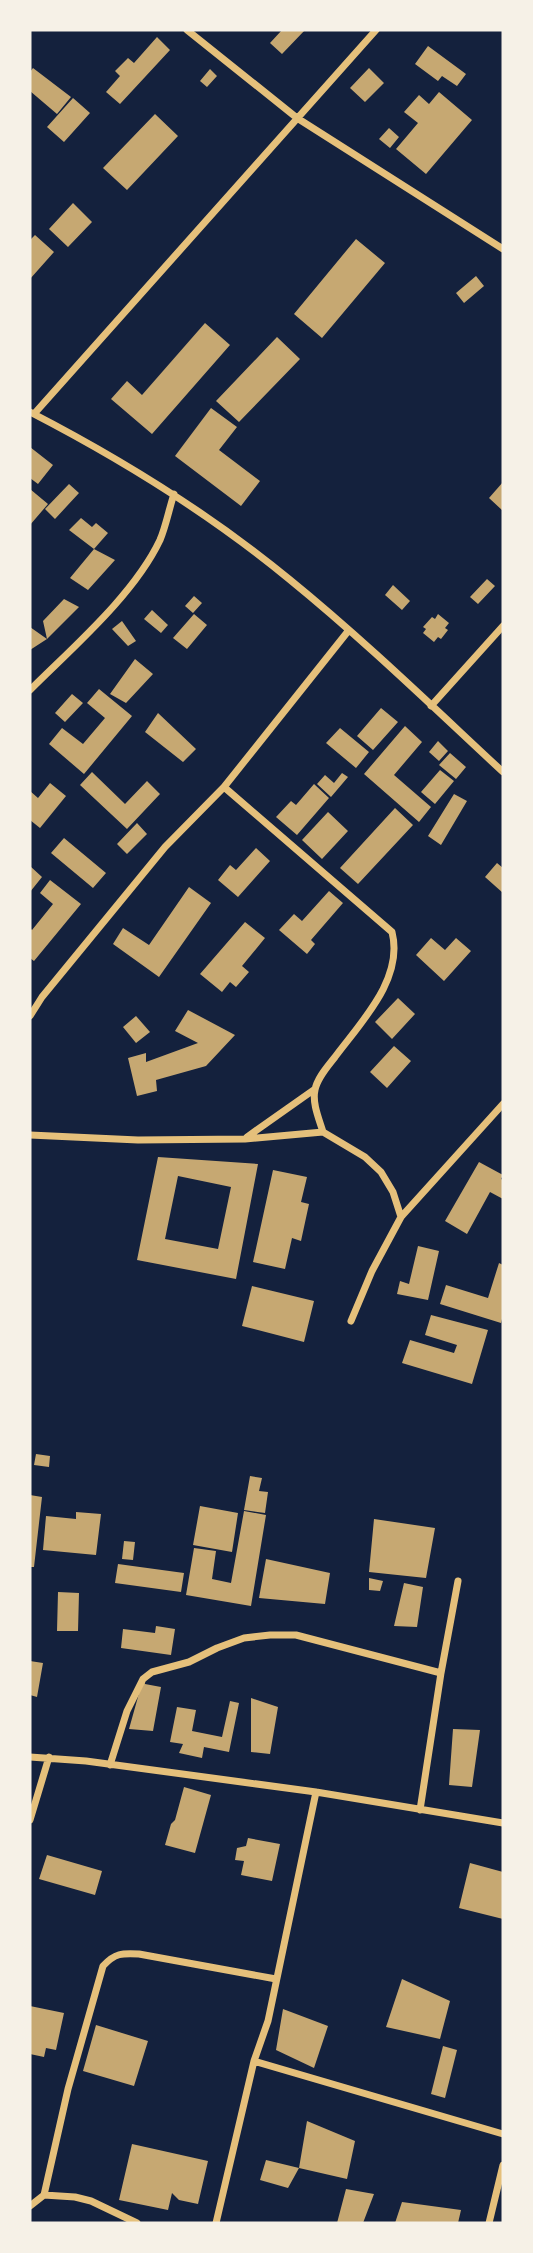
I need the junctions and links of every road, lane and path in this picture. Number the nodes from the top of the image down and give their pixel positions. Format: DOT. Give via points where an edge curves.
graph roads {
  1 [pos="187,30"];
  2 [pos="376,30"];
  3 [pos="297,118"];
  4 [pos="503,249"];
  5 [pos="32,414"];
  6 [pos="173,494"];
  7 [pos="503,626"];
  8 [pos="349,630"];
  9 [pos="30,690"];
  10 [pos="431,706"];
  11 [pos="503,772"];
  12 [pos="224,787"];
  13 [pos="30,1016"];
  14 [pos="315,1089"];
  15 [pos="503,1104"];
  16 [pos="323,1132"];
  17 [pos="30,1135"];
  18 [pos="245,1139"];
  19 [pos="401,1217"];
  20 [pos="351,1321"];
  21 [pos="458,1581"];
  22 [pos="441,1673"];
  23 [pos="30,1757"];
  24 [pos="49,1757"];
  25 [pos="110,1765"];
  26 [pos="316,1792"];
  27 [pos="420,1810"];
  28 [pos="30,1821"];
  29 [pos="503,1823"];
  30 [pos="276,1979"];
  31 [pos="254,2062"];
  32 [pos="503,2134"];
  33 [pos="503,2165"];
  34 [pos="44,2195"];
  35 [pos="30,2206"];
  36 [pos="137,2223"];
  37 [pos="216,2223"];
  38 [pos="489,2223"];
  1 -- 3 [label="street"];
  2 -- 3 [label="street"];
  3 -- 4 [label="street"];
  3 -- 5 [label="street"];
  5 -- 6 [label="street"];
  6 -- 8 [label="street" via="288,577"];
  6 -- 9 [label="street" via="160,539 127,589"];
  7 -- 10 [label="street"];
  8 -- 10 [label="street"];
  8 -- 12 [label="street"];
  10 -- 11 [label="street"];
  12 -- 13 [label="street" via="165,847"];
  12 -- 14 [label="street" via="392,932 393,961 382,990"];
  14 -- 16 [label="street"];
  14 -- 18 [label="street"];
  15 -- 19 [label="street"];
  16 -- 18 [label="street"];
  16 -- 19 [label="street" via="381,1172"];
  17 -- 18 [label="street"];
  19 -- 20 [label="street"];
  21 -- 22 [label="street"];
  22 -- 25 [label="street" via="296,1635 244,1639 143,1679"];
  22 -- 27 [label="street"];
  23 -- 24 [label="street"];
  24 -- 25 [label="street"];
  24 -- 28 [label="street"];
  25 -- 26 [label="street"];
  26 -- 27 [label="street"];
  26 -- 30 [label="street"];
  27 -- 29 [label="street"];
  30 -- 31 [label="street"];
  30 -- 34 [label="street" via="139,1954 113,1956 103,1966"];
  31 -- 32 [label="street"];
  31 -- 37 [label="street"];
  33 -- 38 [label="street"];
  34 -- 35 [label="street"];
  34 -- 36 [label="street" via="91,2201"];
}
